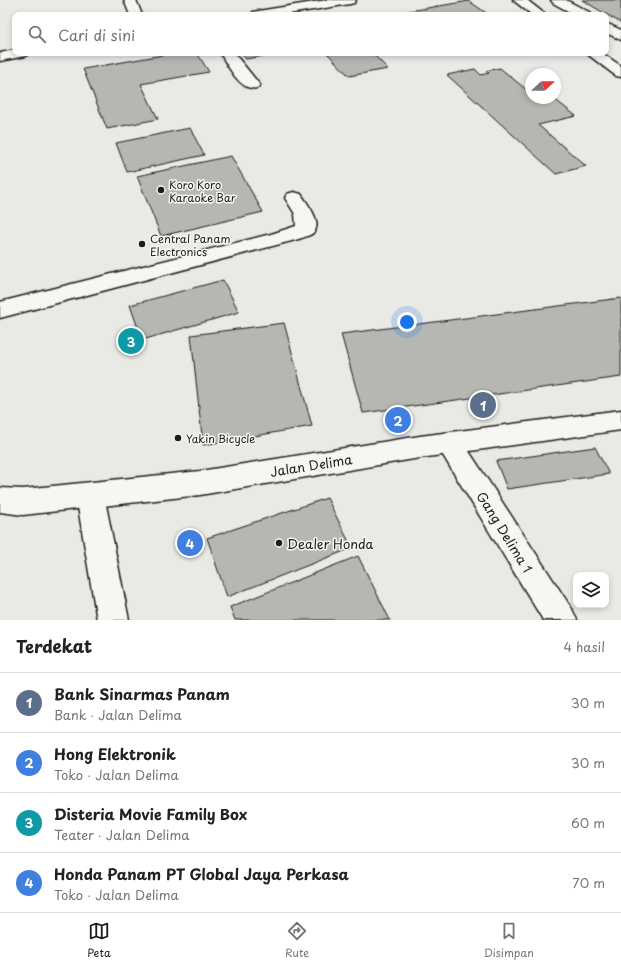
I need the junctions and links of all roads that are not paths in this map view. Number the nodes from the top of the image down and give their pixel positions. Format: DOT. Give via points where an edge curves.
graph roads {
  1 [pos="130,0"];
  2 [pos="350,0"];
  3 [pos="519,0"];
  4 [pos="557,0"];
  5 [pos="135,12"];
  6 [pos="276,12"];
  7 [pos="536,12"];
  8 [pos="579,12"];
  9 [pos="609,29"];
  10 [pos="621,36"];
  11 [pos="12,54"];
  12 [pos="0,56"];
  13 [pos="229,56"];
  14 [pos="597,56"];
  15 [pos="621,73"];
  16 [pos="252,85"];
  17 [pos="294,198"];
  18 [pos="0,310"];
  19 [pos="621,420"];
  20 [pos="450,444"];
  21 [pos="90,495"];
  22 [pos="0,500"];
  23 [pos="113,620"];
  24 [pos="561,620"];
  1 -- 5 [label="street"];
  2 -- 6 [label="street"];
  3 -- 7 [label="street"];
  4 -- 8 [label="street"];
  9 -- 10 [label="street"];
  11 -- 12 [label="street"];
  13 -- 16 [label="street"];
  14 -- 15 [label="street"];
  17 -- 18 [label="street" via="304,214 306,229 278,239"];
  19 -- 20 [label="street, Jalan Delima"];
  20 -- 21 [label="street, Jalan Delima" via="200,483"];
  20 -- 24 [label="street, Gang Delima 1"];
  21 -- 22 [label="street, Jalan Delima" via="23,502"];
  21 -- 23 [label="street"];
}
